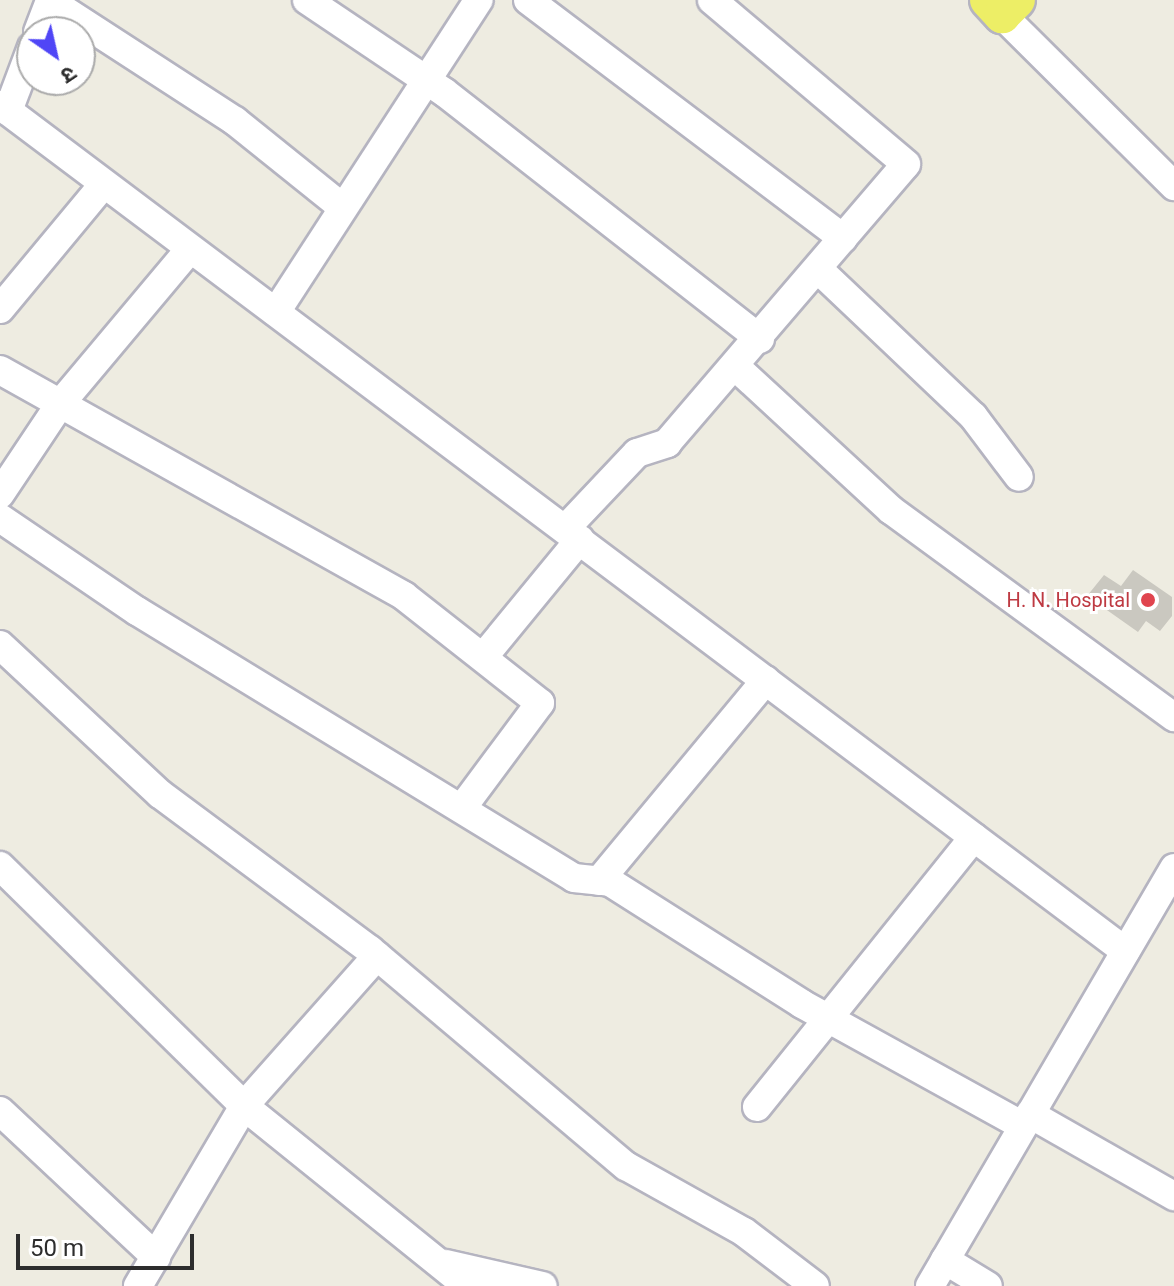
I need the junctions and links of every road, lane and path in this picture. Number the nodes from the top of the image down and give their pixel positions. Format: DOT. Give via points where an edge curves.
graph roads {
  1 [pos="50,0"];
  2 [pos="307,0"];
  3 [pos="479,0"];
  4 [pos="528,0"];
  5 [pos="712,0"];
  6 [pos="1002,5"];
  7 [pos="424,78"];
  8 [pos="16,82"];
  9 [pos="4,108"];
  10 [pos="103,185"];
  11 [pos="1174,186"];
  12 [pos="342,207"];
  13 [pos="843,238"];
  14 [pos="190,249"];
  15 [pos="818,269"];
  16 [pos="0,309"];
  17 [pos="276,312"];
  18 [pos="760,339"];
  19 [pos="736,367"];
  20 [pos="0,370"];
  21 [pos="60,404"];
  22 [pos="1019,477"];
  23 [pos="0,494"];
  24 [pos="0,518"];
  25 [pos="573,534"];
  26 [pos="0,645"];
  27 [pos="484,656"];
  28 [pos="766,680"];
  29 [pos="1174,717"];
  30 [pos="462,808"];
  31 [pos="974,837"];
  32 [pos="0,866"];
  33 [pos="1174,868"];
  34 [pos="599,881"];
  35 [pos="1125,951"];
  36 [pos="377,956"];
  37 [pos="823,1016"];
  38 [pos="244,1106"];
  39 [pos="757,1107"];
  40 [pos="0,1111"];
  41 [pos="1026,1120"];
  42 [pos="1174,1196"];
  43 [pos="156,1257"];
  44 [pos="945,1260"];
  45 [pos="441,1262"];
  46 [pos="138,1286"];
  47 [pos="467,1286"];
  48 [pos="543,1286"];
  49 [pos="815,1286"];
  50 [pos="930,1286"];
  51 [pos="988,1286"];
  1 -- 12 [label="street" via="223,113"];
  2 -- 7 [label="street"];
  3 -- 7 [label="street"];
  4 -- 13 [label="street"];
  5 -- 13 [label="street" via="906,164"];
  6 -- 11 [label="street"];
  7 -- 12 [label="street"];
  7 -- 18 [label="street"];
  8 -- 9 [label="street"];
  9 -- 10 [label="street"];
  10 -- 14 [label="street"];
  10 -- 16 [label="street"];
  12 -- 17 [label="street"];
  13 -- 15 [label="street"];
  14 -- 17 [label="street"];
  14 -- 21 [label="street"];
  15 -- 18 [label="street"];
  15 -- 22 [label="street" via="973,416"];
  17 -- 25 [label="street"];
  18 -- 19 [label="street"];
  19 -- 25 [label="street" via="667,443 637,453"];
  19 -- 29 [label="street" via="891,510"];
  20 -- 21 [label="street"];
  21 -- 23 [label="street"];
  21 -- 27 [label="street" via="404,596"];
  24 -- 30 [label="street" via="137,611"];
  25 -- 27 [label="street"];
  25 -- 28 [label="street"];
  26 -- 36 [label="street" via="160,794"];
  27 -- 30 [label="street" via="540,703"];
  28 -- 31 [label="street"];
  28 -- 34 [label="street"];
  30 -- 34 [label="street" via="574,878"];
  31 -- 35 [label="street"];
  31 -- 37 [label="street"];
  32 -- 38 [label="street"];
  33 -- 35 [label="street"];
  34 -- 37 [label="street"];
  35 -- 41 [label="street"];
  36 -- 38 [label="street"];
  36 -- 49 [label="street" via="626,1166 744,1232"];
  37 -- 39 [label="street"];
  37 -- 41 [label="street"];
  38 -- 43 [label="street"];
  38 -- 45 [label="street"];
  40 -- 43 [label="street"];
  41 -- 42 [label="street"];
  41 -- 44 [label="street"];
  43 -- 46 [label="street"];
  44 -- 50 [label="street"];
  44 -- 51 [label="street"];
  45 -- 47 [label="street"];
  45 -- 48 [label="street"];
}
